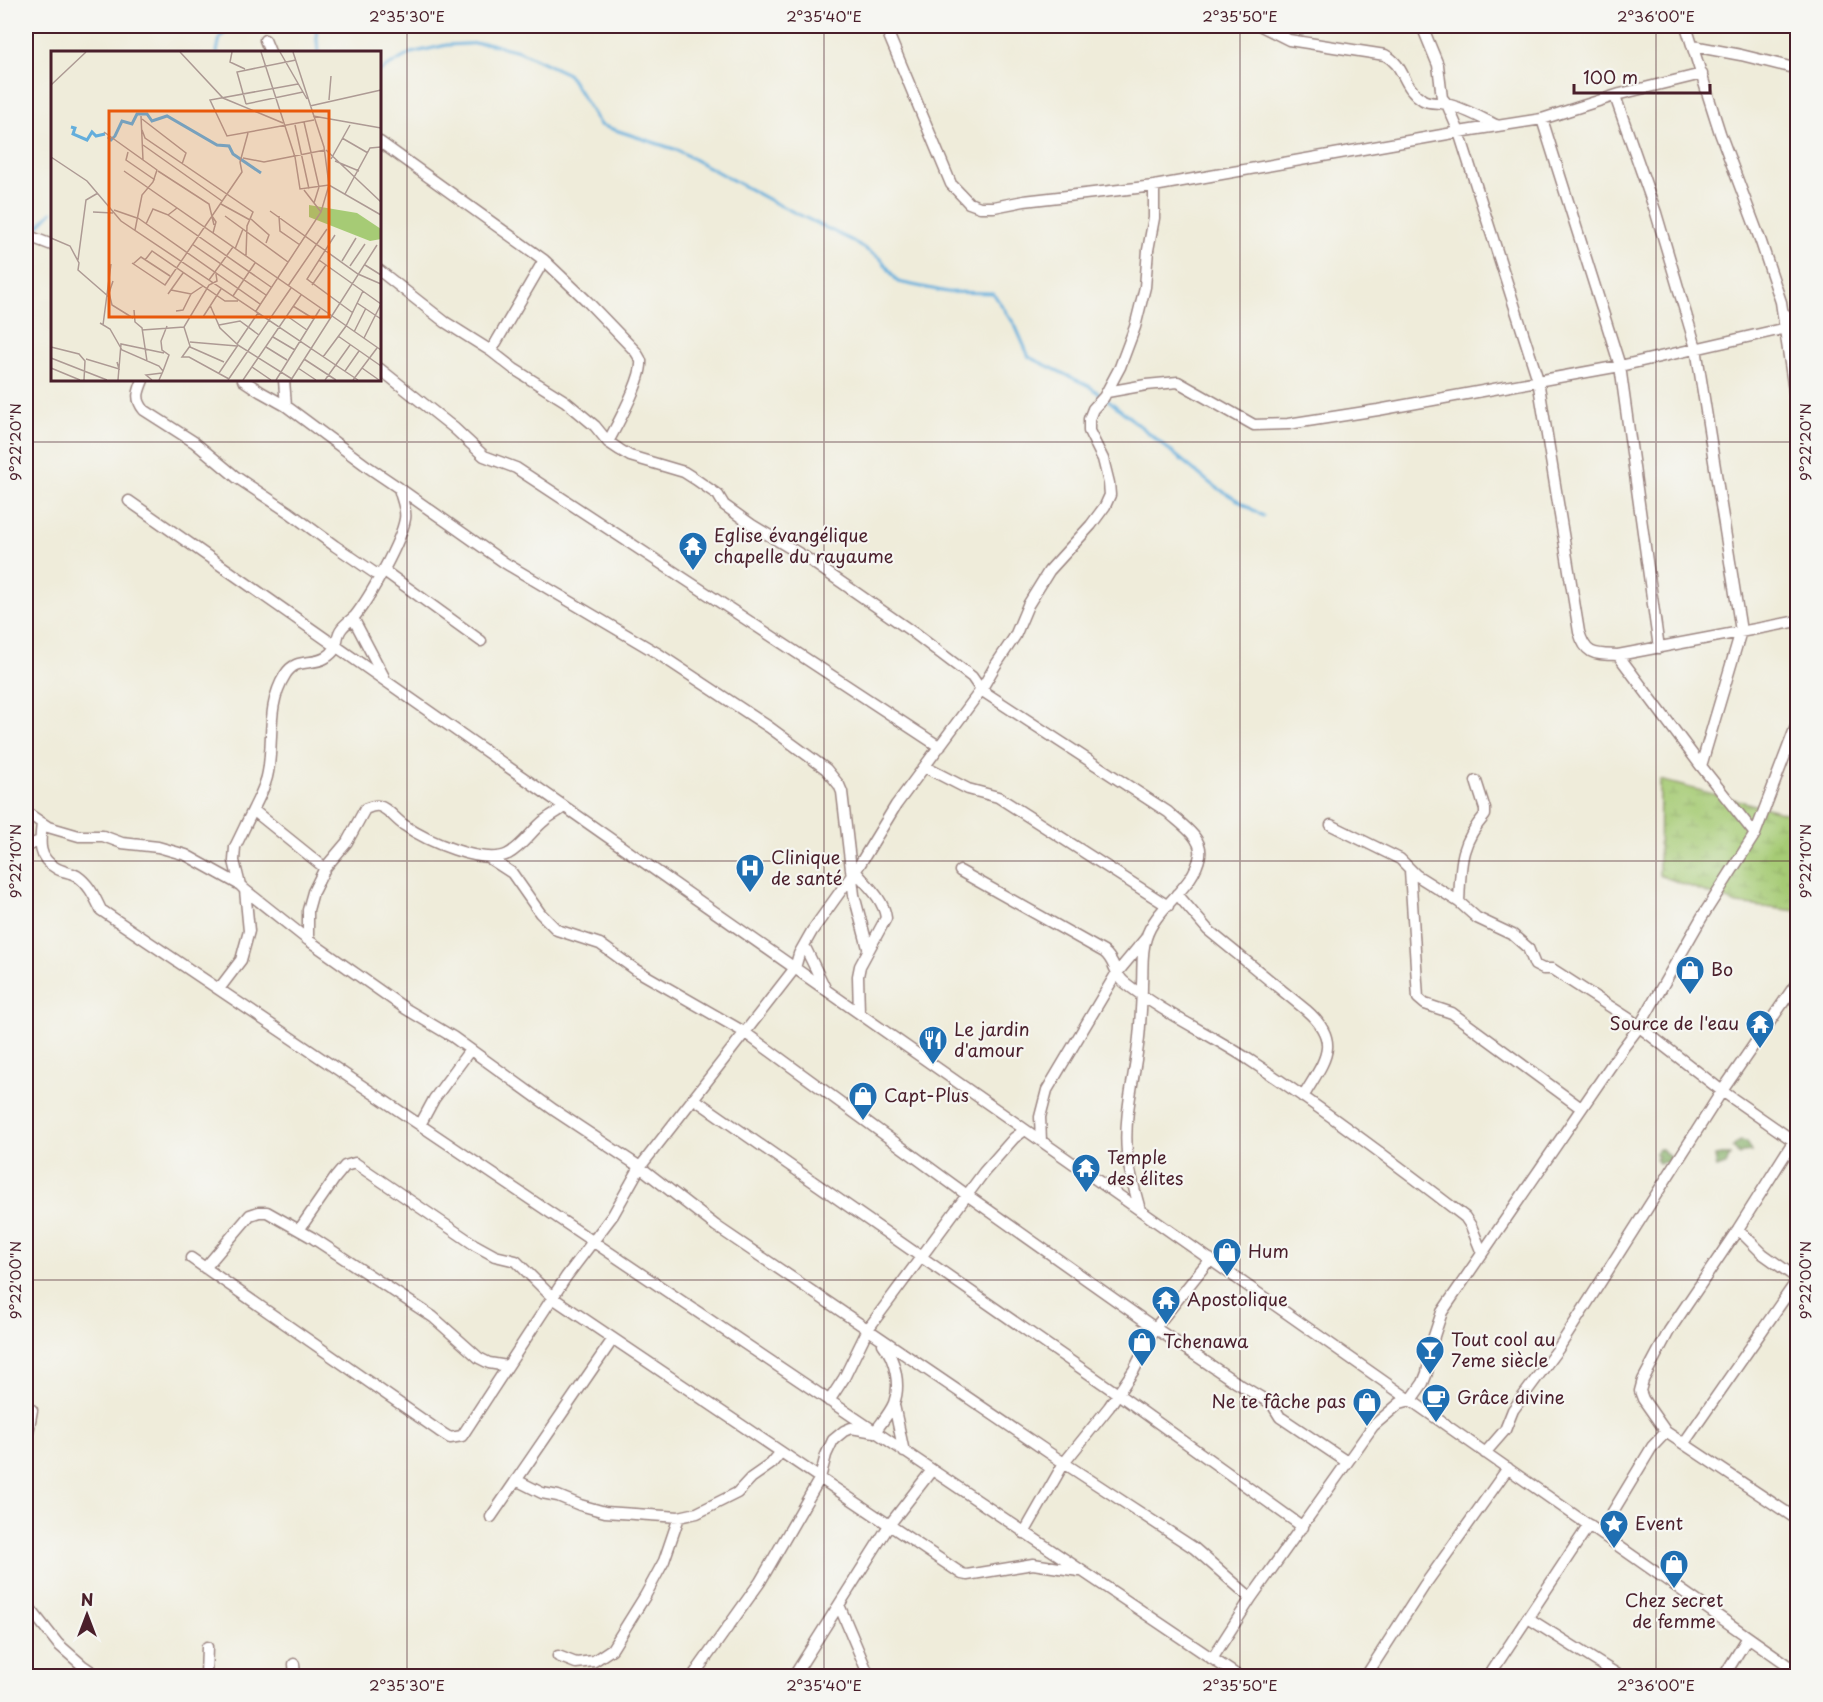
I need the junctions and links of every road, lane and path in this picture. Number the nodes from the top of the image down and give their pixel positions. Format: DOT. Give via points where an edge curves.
graph roads {
  1 [pos="885,26"];
  2 [pos="1261,26"];
  3 [pos="1422,26"];
  4 [pos="1686,26"];
  5 [pos="265,39"];
  6 [pos="1693,46"];
  7 [pos="270,51"];
  8 [pos="1797,69"];
  9 [pos="1702,74"];
  10 [pos="1615,96"];
  11 [pos="1447,104"];
  12 [pos="1542,119"];
  13 [pos="1498,126"];
  14 [pos="1459,132"];
  15 [pos="381,143"];
  16 [pos="1154,186"];
  17 [pos="26,235"];
  18 [pos="51,245"];
  19 [pos="544,260"];
  20 [pos="381,272"];
  21 [pos="1783,311"];
  22 [pos="1786,328"];
  23 [pos="1797,330"];
  24 [pos="1696,348"];
  25 [pos="491,351"];
  26 [pos="1620,366"];
  27 [pos="381,370"];
  28 [pos="1538,380"];
  29 [pos="143,381"];
  30 [pos="244,381"];
  31 [pos="284,381"];
  32 [pos="1107,392"];
  33 [pos="285,406"];
  34 [pos="1797,418"];
  35 [pos="608,442"];
  36 [pos="399,488"];
  37 [pos="129,501"];
  38 [pos="381,573"];
  39 [pos="353,618"];
  40 [pos="1797,621"];
  41 [pos="1741,631"];
  42 [pos="481,641"];
  43 [pos="337,648"];
  44 [pos="1659,648"];
  45 [pos="1618,655"];
  46 [pos="387,682"];
  47 [pos="981,690"];
  48 [pos="1797,721"];
  49 [pos="940,747"];
  50 [pos="1701,766"];
  51 [pos="925,767"];
  52 [pos="1476,781"];
  53 [pos="564,807"];
  54 [pos="253,810"];
  55 [pos="26,812"];
  56 [pos="42,823"];
  57 [pos="1331,825"];
  58 [pos="1755,834"];
  59 [pos="40,841"];
  60 [pos="26,846"];
  61 [pos="489,858"];
  62 [pos="325,868"];
  63 [pos="1410,870"];
  64 [pos="960,871"];
  65 [pos="853,873"];
  66 [pos="242,888"];
  67 [pos="1177,894"];
  68 [pos="1459,902"];
  69 [pos="1168,906"];
  70 [pos="1146,938"];
  71 [pos="308,940"];
  72 [pos="804,945"];
  73 [pos="868,948"];
  74 [pos="795,968"];
  75 [pos="1116,974"];
  76 [pos="1797,981"];
  77 [pos="219,989"];
  78 [pos="827,991"];
  79 [pos="1142,995"];
  80 [pos="859,1014"];
  81 [pos="1639,1027"];
  82 [pos="744,1032"];
  83 [pos="470,1050"];
  84 [pos="1722,1091"];
  85 [pos="1303,1097"];
  86 [pos="693,1098"];
  87 [pos="1581,1108"];
  88 [pos="420,1125"];
  89 [pos="1025,1130"];
  90 [pos="1796,1140"];
  91 [pos="1041,1141"];
  92 [pos="640,1167"];
  93 [pos="967,1195"];
  94 [pos="1140,1210"];
  95 [pos="1738,1229"];
  96 [pos="299,1230"];
  97 [pos="594,1242"];
  98 [pos="1482,1253"];
  99 [pos="191,1257"];
  100 [pos="921,1258"];
  101 [pos="1210,1259"];
  102 [pos="205,1268"];
  103 [pos="1797,1279"];
  104 [pos="553,1298"];
  105 [pos="1155,1328"];
  106 [pos="872,1332"];
  107 [pos="613,1339"];
  108 [pos="507,1366"];
  109 [pos="1118,1394"];
  110 [pos="1411,1400"];
  111 [pos="829,1401"];
  112 [pos="894,1405"];
  113 [pos="32,1410"];
  114 [pos="875,1432"];
  115 [pos="1666,1432"];
  116 [pos="1684,1443"];
  117 [pos="26,1444"];
  118 [pos="781,1452"];
  119 [pos="904,1452"];
  120 [pos="1485,1453"];
  121 [pos="1347,1462"];
  122 [pos="1064,1463"];
  123 [pos="1508,1468"];
  124 [pos="932,1470"];
  125 [pos="820,1478"];
  126 [pos="516,1480"];
  127 [pos="1312,1513"];
  128 [pos="1286,1515"];
  129 [pos="491,1517"];
  130 [pos="679,1517"];
  131 [pos="1797,1520"];
  132 [pos="890,1524"];
  133 [pos="1589,1525"];
  134 [pos="1303,1527"];
  135 [pos="1024,1533"];
  136 [pos="1600,1533"];
  137 [pos="1053,1552"];
  138 [pos="1033,1564"];
  139 [pos="1082,1572"];
  140 [pos="1251,1598"];
  141 [pos="26,1601"];
  142 [pos="838,1605"];
  143 [pos="1528,1618"];
  144 [pos="1748,1637"];
  145 [pos="207,1647"];
  146 [pos="558,1656"];
  147 [pos="1212,1659"];
  148 [pos="294,1664"];
  149 [pos="1797,1672"];
  150 [pos="1235,1676"];
  151 [pos="98,1677"];
  152 [pos="206,1677"];
  153 [pos="294,1677"];
  154 [pos="693,1677"];
  155 [pos="794,1677"];
  156 [pos="869,1677"];
  157 [pos="1366,1677"];
  158 [pos="1489,1677"];
  159 [pos="1620,1677"];
  160 [pos="1724,1677"];
  1 -- 16 [label="street" via="951,184 969,203 994,207"];
  2 -- 11 [label="street" via="1289,40 1385,55 1396,60 1410,90 1426,101"];
  3 -- 11 [label="street" via="1438,64 1442,98"];
  4 -- 6 [label="street"];
  5 -- 7 [label="street"];
  6 -- 8 [label="street"];
  6 -- 9 [label="street"];
  9 -- 10 [label="street"];
  9 -- 21 [label="street"];
  10 -- 12 [label="street"];
  10 -- 24 [label="street" via="1656,213"];
  11 -- 13 [label="street"];
  11 -- 14 [label="street"];
  12 -- 13 [label="street"];
  12 -- 26 [label="street"];
  13 -- 14 [label="street"];
  14 -- 16 [label="street"];
  14 -- 28 [label="street"];
  15 -- 19 [label="street"];
  16 -- 32 [label="street" via="1145,287 1135,327"];
  17 -- 18 [label="street"];
  19 -- 25 [label="street"];
  19 -- 35 [label="street" via="641,360 638,377"];
  20 -- 25 [label="street" via="445,322"];
  21 -- 22 [label="street"];
  21 -- 23 [label="street"];
  22 -- 24 [label="street"];
  22 -- 34 [label="street"];
  24 -- 26 [label="street"];
  24 -- 41 [label="street"];
  25 -- 35 [label="street" via="565,401"];
  26 -- 28 [label="street"];
  26 -- 44 [label="street"];
  27 -- 49 [label="street" via="484,456 516,468"];
  28 -- 32 [label="street" via="1378,410 1266,425 1243,420 1178,382"];
  28 -- 45 [label="street" via="1579,632 1587,649 1596,654"];
  29 -- 38 [label="street" via="137,398 144,410 335,546"];
  30 -- 33 [label="street"];
  31 -- 33 [label="street"];
  32 -- 47 [label="street" via="1093,409 1089,431 1103,459 1110,495 1091,525 1049,571"];
  33 -- 36 [label="street"];
  35 -- 47 [label="street" via="630,456 695,478 752,525 914,633 972,676"];
  36 -- 38 [label="street" via="406,517"];
  36 -- 65 [label="street" via="505,563 657,653 826,769 842,792"];
  37 -- 43 [label="street"];
  38 -- 39 [label="street"];
  38 -- 42 [label="street"];
  39 -- 43 [label="street" via="341,629"];
  39 -- 46 [label="street"];
  40 -- 41 [label="street"];
  41 -- 44 [label="street"];
  41 -- 50 [label="street"];
  43 -- 46 [label="street"];
  43 -- 54 [label="street" via="324,659 297,663 285,674 272,708 268,773"];
  44 -- 45 [label="street"];
  45 -- 50 [label="street"];
  46 -- 53 [label="street"];
  47 -- 49 [label="street"];
  47 -- 67 [label="street" via="1168,812 1192,835 1199,843 1200,854"];
  48 -- 58 [label="street"];
  49 -- 51 [label="street"];
  50 -- 58 [label="street"];
  51 -- 65 [label="street"];
  51 -- 69 [label="street" via="968,789 998,797"];
  52 -- 68 [label="street" via="1485,815 1464,848"];
  53 -- 61 [label="street" via="508,854"];
  53 -- 74 [label="street"];
  54 -- 62 [label="street"];
  54 -- 66 [label="street" via="234,853"];
  55 -- 56 [label="street"];
  56 -- 59 [label="street"];
  56 -- 66 [label="street" via="79,836 102,836 186,855"];
  57 -- 63 [label="street" via="1400,859"];
  58 -- 81 [label="street"];
  59 -- 60 [label="street"];
  59 -- 77 [label="street" via="47,862 77,876 92,891 101,910"];
  61 -- 62 [label="street" via="435,842 401,824 380,806 374,806 365,809 347,842"];
  61 -- 82 [label="street" via="512,873 557,930 600,944 636,970"];
  62 -- 71 [label="street" via="310,902"];
  63 -- 68 [label="street"];
  63 -- 87 [label="street" via="1418,998 1452,1014"];
  64 -- 75 [label="street" via="1104,952"];
  65 -- 72 [label="street"];
  65 -- 73 [label="street" via="854,895"];
  65 -- 73 [label="street" via="885,910 882,928"];
  66 -- 71 [label="street"];
  66 -- 77 [label="street" via="249,931 241,960"];
  67 -- 69 [label="street"];
  67 -- 85 [label="street" via="1208,930 1317,1019 1325,1031 1325,1059"];
  68 -- 81 [label="street" via="1484,922 1524,943 1535,966 1552,969"];
  69 -- 70 [label="street" via="1156,917"];
  70 -- 75 [label="street"];
  70 -- 79 [label="street"];
  71 -- 83 [label="street"];
  72 -- 74 [label="street"];
  72 -- 78 [label="street"];
  73 -- 80 [label="street" via="858,976"];
  74 -- 78 [label="street"];
  74 -- 82 [label="street"];
  75 -- 79 [label="street"];
  75 -- 91 [label="street" via="1047,1090 1040,1117"];
  76 -- 84 [label="street"];
  77 -- 88 [label="street"];
  78 -- 80 [label="street"];
  79 -- 85 [label="street"];
  79 -- 94 [label="street" via="1127,1152"];
  80 -- 89 [label="street"];
  81 -- 84 [label="street"];
  81 -- 87 [label="street"];
  82 -- 86 [label="street"];
  82 -- 93 [label="street"];
  83 -- 88 [label="street"];
  83 -- 92 [label="street"];
  84 -- 90 [label="street"];
  84 -- 120 [label="street" via="1558,1349 1514,1410 1505,1430"];
  85 -- 98 [label="street" via="1465,1217"];
  86 -- 92 [label="street"];
  86 -- 100 [label="street"];
  87 -- 98 [label="street"];
  88 -- 97 [label="street"];
  89 -- 91 [label="street"];
  89 -- 93 [label="street" via="1004,1149"];
  90 -- 95 [label="street"];
  91 -- 94 [label="street"];
  92 -- 97 [label="street"];
  92 -- 106 [label="street" via="716,1226"];
  93 -- 100 [label="street"];
  93 -- 105 [label="street"];
  94 -- 101 [label="street"];
  95 -- 103 [label="street"];
  95 -- 115 [label="street" via="1669,1331 1643,1380 1643,1399"];
  96 -- 102 [label="street" via="267,1212 250,1215"];
  96 -- 104 [label="street" via="334,1178 345,1166 356,1163 475,1245 516,1261"];
  96 -- 108 [label="street" via="433,1317 479,1358"];
  97 -- 104 [label="street"];
  97 -- 111 [label="street"];
  98 -- 110 [label="street" via="1442,1312 1427,1372"];
  99 -- 102 [label="street"];
  100 -- 106 [label="street"];
  100 -- 109 [label="street"];
  101 -- 105 [label="street"];
  101 -- 110 [label="street"];
  102 -- 108 [label="street" via="450,1438 466,1431"];
  103 -- 116 [label="street"];
  104 -- 107 [label="street"];
  104 -- 108 [label="street"];
  105 -- 109 [label="street"];
  105 -- 121 [label="street" via="1272,1404 1280,1417"];
  106 -- 111 [label="street"];
  106 -- 112 [label="street" via="890,1352 897,1384"];
  106 -- 122 [label="street"];
  107 -- 118 [label="street"];
  107 -- 126 [label="street"];
  109 -- 122 [label="street"];
  109 -- 128 [label="street"];
  110 -- 120 [label="street"];
  110 -- 121 [label="street" via="1400,1403 1372,1426"];
  111 -- 114 [label="street"];
  112 -- 114 [label="street"];
  112 -- 119 [label="street"];
  113 -- 117 [label="street"];
  114 -- 119 [label="street"];
  114 -- 125 [label="street" via="851,1428 833,1440"];
  115 -- 116 [label="street"];
  115 -- 136 [label="street" via="1652,1447"];
  116 -- 131 [label="street"];
  118 -- 125 [label="street"];
  118 -- 130 [label="street" via="737,1493 697,1514"];
  119 -- 124 [label="street"];
  120 -- 123 [label="street"];
  121 -- 127 [label="street"];
  122 -- 135 [label="street"];
  122 -- 140 [label="street" via="1194,1548"];
  123 -- 133 [label="street"];
  123 -- 157 [label="street" via="1424,1586"];
  124 -- 132 [label="street"];
  124 -- 135 [label="street"];
  125 -- 132 [label="street"];
  125 -- 154 [label="street" via="760,1582"];
  126 -- 129 [label="street"];
  126 -- 130 [label="street" via="542,1493 605,1512"];
  127 -- 128 [label="street"];
  127 -- 134 [label="street"];
  128 -- 134 [label="street"];
  130 -- 146 [label="street" via="664,1561 612,1649 594,1661 576,1663"];
  132 -- 138 [label="street" via="962,1574"];
  132 -- 142 [label="street"];
  133 -- 136 [label="street"];
  133 -- 143 [label="street"];
  134 -- 140 [label="street"];
  135 -- 137 [label="street"];
  136 -- 144 [label="street"];
  137 -- 138 [label="street"];
  137 -- 139 [label="street"];
  138 -- 139 [label="street"];
  139 -- 147 [label="street"];
  140 -- 147 [label="street"];
  141 -- 151 [label="street" via="58,1644"];
  142 -- 155 [label="street"];
  142 -- 156 [label="street"];
  143 -- 158 [label="street"];
  143 -- 159 [label="street"];
  144 -- 149 [label="street"];
  144 -- 160 [label="street"];
  145 -- 152 [label="street"];
  147 -- 150 [label="street"];
  148 -- 153 [label="street"];
}
